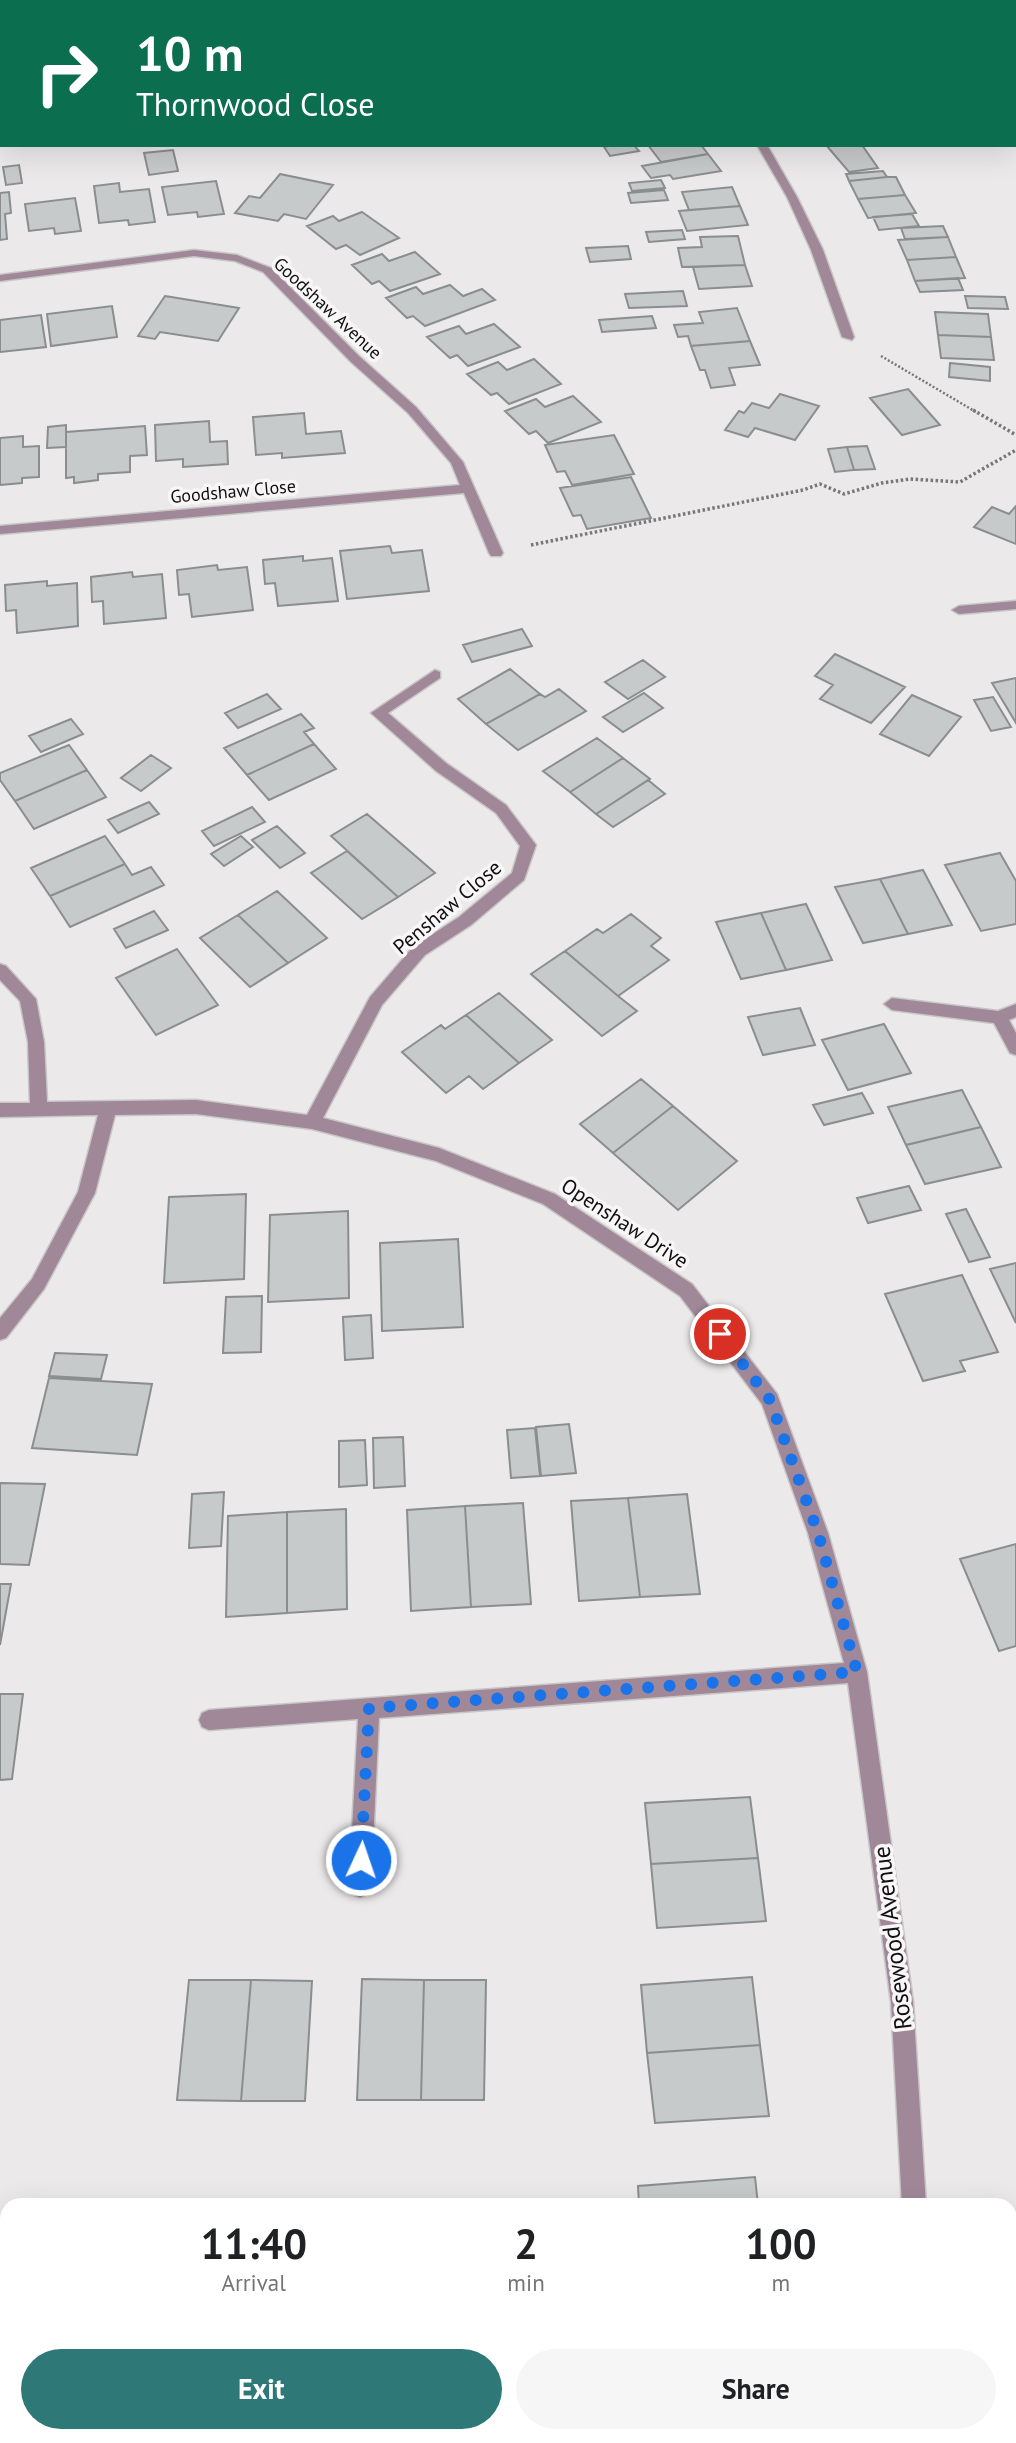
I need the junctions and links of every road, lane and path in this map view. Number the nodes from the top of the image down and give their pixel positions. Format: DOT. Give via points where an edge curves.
graph roads {
  1 [pos="762,147"];
  2 [pos="0,278"];
  3 [pos="848,337"];
  4 [pos="1016,435"];
  5 [pos="1016,450"];
  6 [pos="470,488"];
  7 [pos="0,530"];
  8 [pos="496,552"];
  9 [pos="1016,605"];
  10 [pos="959,610"];
  11 [pos="435,675"];
  12 [pos="0,970"];
  13 [pos="892,1004"];
  14 [pos="1016,1010"];
  15 [pos="999,1017"];
  16 [pos="1016,1048"];
  17 [pos="109,1107"];
  18 [pos="39,1108"];
  19 [pos="0,1110"];
  20 [pos="312,1122"];
  21 [pos="0,1332"];
  22 [pos="857,1672"];
  23 [pos="369,1708"];
  24 [pos="209,1720"];
  25 [pos="360,1886"];
  26 [pos="914,2198"];
  1 -- 3 [label="street" via="817,250"];
  2 -- 6 [label="street, Goodshaw Avenue" via="194,253 237,258 267,270 412,410 457,462"];
  3 -- 4 [label="path"];
  5 -- 8 [label="path" via="960,482 910,480 844,494 820,484"];
  6 -- 7 [label="street, Goodshaw Close"];
  6 -- 8 [label="street, Goodshaw Avenue"];
  9 -- 10 [label="street"];
  11 -- 20 [label="street, Penshaw Close" via="378,713 441,767 501,809 528,845 519,876 419,951 376,1001"];
  12 -- 18 [label="street" via="28,999 36,1042"];
  13 -- 15 [label="street"];
  14 -- 15 [label="street"];
  15 -- 16 [label="street"];
  17 -- 18 [label="street, Openshaw Drive"];
  17 -- 20 [label="street, Openshaw Drive" via="197,1108"];
  17 -- 21 [label="street" via="86,1193 38,1284"];
  18 -- 19 [label="street, Openshaw Drive"];
  20 -- 22 [label="street, Openshaw Drive" via="439,1154 549,1199 686,1290 770,1400 818,1533"];
  22 -- 23 [label="street"];
  22 -- 26 [label="street, Rosewood Avenue" via="902,2002"];
  23 -- 24 [label="street"];
  23 -- 25 [label="street"];
}
